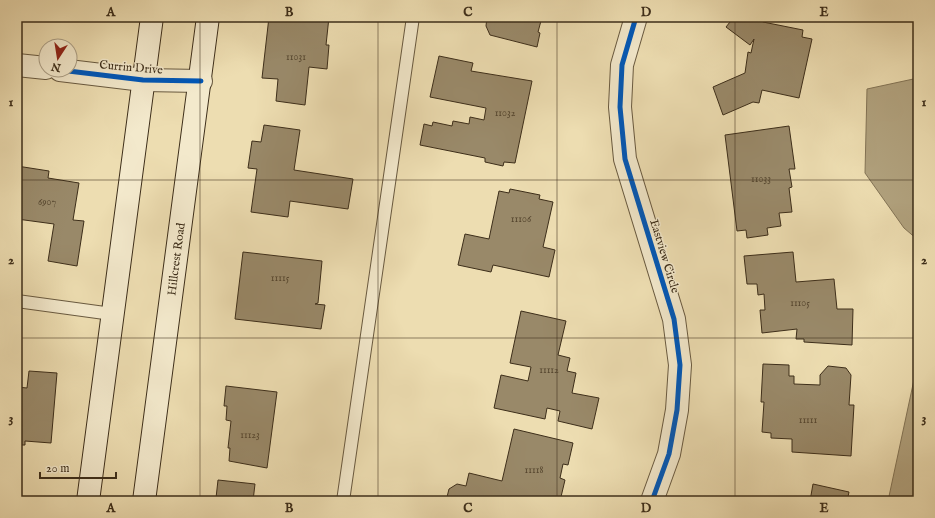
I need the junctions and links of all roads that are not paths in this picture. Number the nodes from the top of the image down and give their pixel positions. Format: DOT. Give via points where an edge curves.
graph roads {
  1 [pos="152,17"];
  2 [pos="208,17"];
  3 [pos="412,17"];
  4 [pos="636,17"];
  5 [pos="17,65"];
  6 [pos="38,67"];
  7 [pos="78,72"];
  8 [pos="143,80"];
  9 [pos="201,81"];
  10 [pos="17,301"];
  11 [pos="112,314"];
  12 [pos="88,501"];
  13 [pos="144,501"];
  14 [pos="343,501"];
  15 [pos="652,501"];
  1 -- 8 [label="main road"];
  2 -- 9 [label="main road, Hillcrest Road"];
  3 -- 14 [label="lane"];
  4 -- 15 [label="main road, Eastview Circle" via="622,65 620,107 625,159 674,319 680,365 677,410 669,454"];
  5 -- 6 [label="main road"];
  7 -- 8 [label="main road, Currin Drive"];
  8 -- 9 [label="main road, Currin Drive"];
  8 -- 11 [label="main road"];
  9 -- 13 [label="main road, Hillcrest Road"];
  10 -- 11 [label="lane"];
  11 -- 12 [label="main road"];
}
